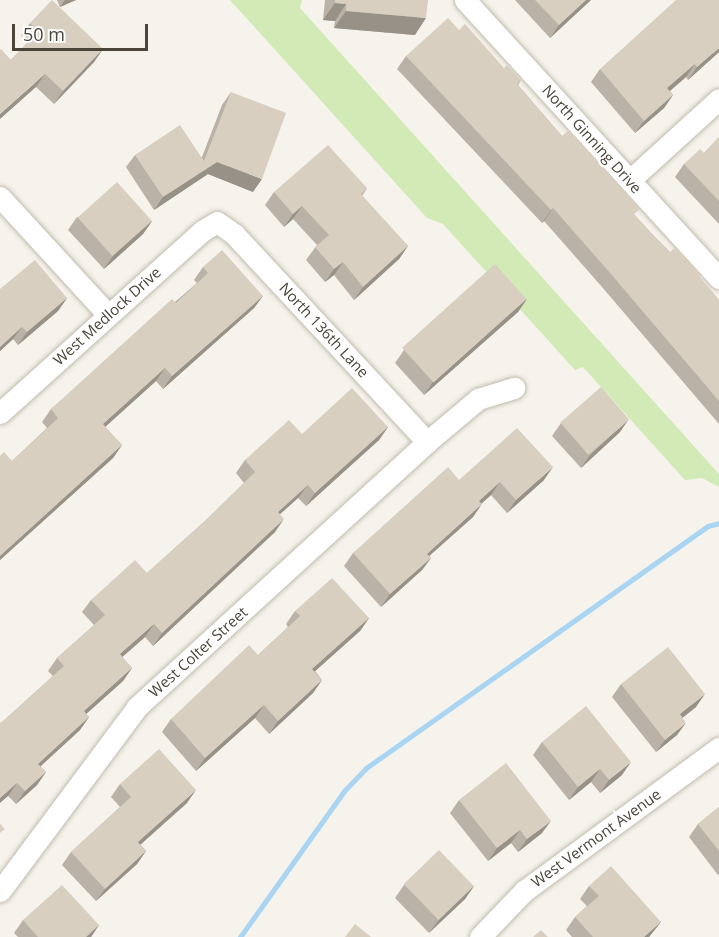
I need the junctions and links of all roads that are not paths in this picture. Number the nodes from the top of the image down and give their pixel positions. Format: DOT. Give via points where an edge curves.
graph roads {
  1 [pos="465,0"];
  2 [pos="719,99"];
  3 [pos="630,180"];
  4 [pos="0,197"];
  5 [pos="217,222"];
  6 [pos="719,278"];
  7 [pos="108,315"];
  8 [pos="514,388"];
  9 [pos="0,413"];
  10 [pos="427,442"];
  11 [pos="719,748"];
  12 [pos="0,891"];
  13 [pos="480,937"];
  1 -- 3 [label="street, North Ginning Drive"];
  2 -- 3 [label="street"];
  3 -- 6 [label="street, North Ginning Drive"];
  4 -- 7 [label="street"];
  5 -- 7 [label="street, West Medlock Drive"];
  5 -- 10 [label="street, North 136th Lane" via="234,234"];
  7 -- 9 [label="street, West Medlock Drive"];
  8 -- 10 [label="street, West Colter Street" via="478,399"];
  10 -- 12 [label="street, West Colter Street" via="137,707"];
  11 -- 13 [label="street, West Vermont Avenue" via="524,891"];
}
